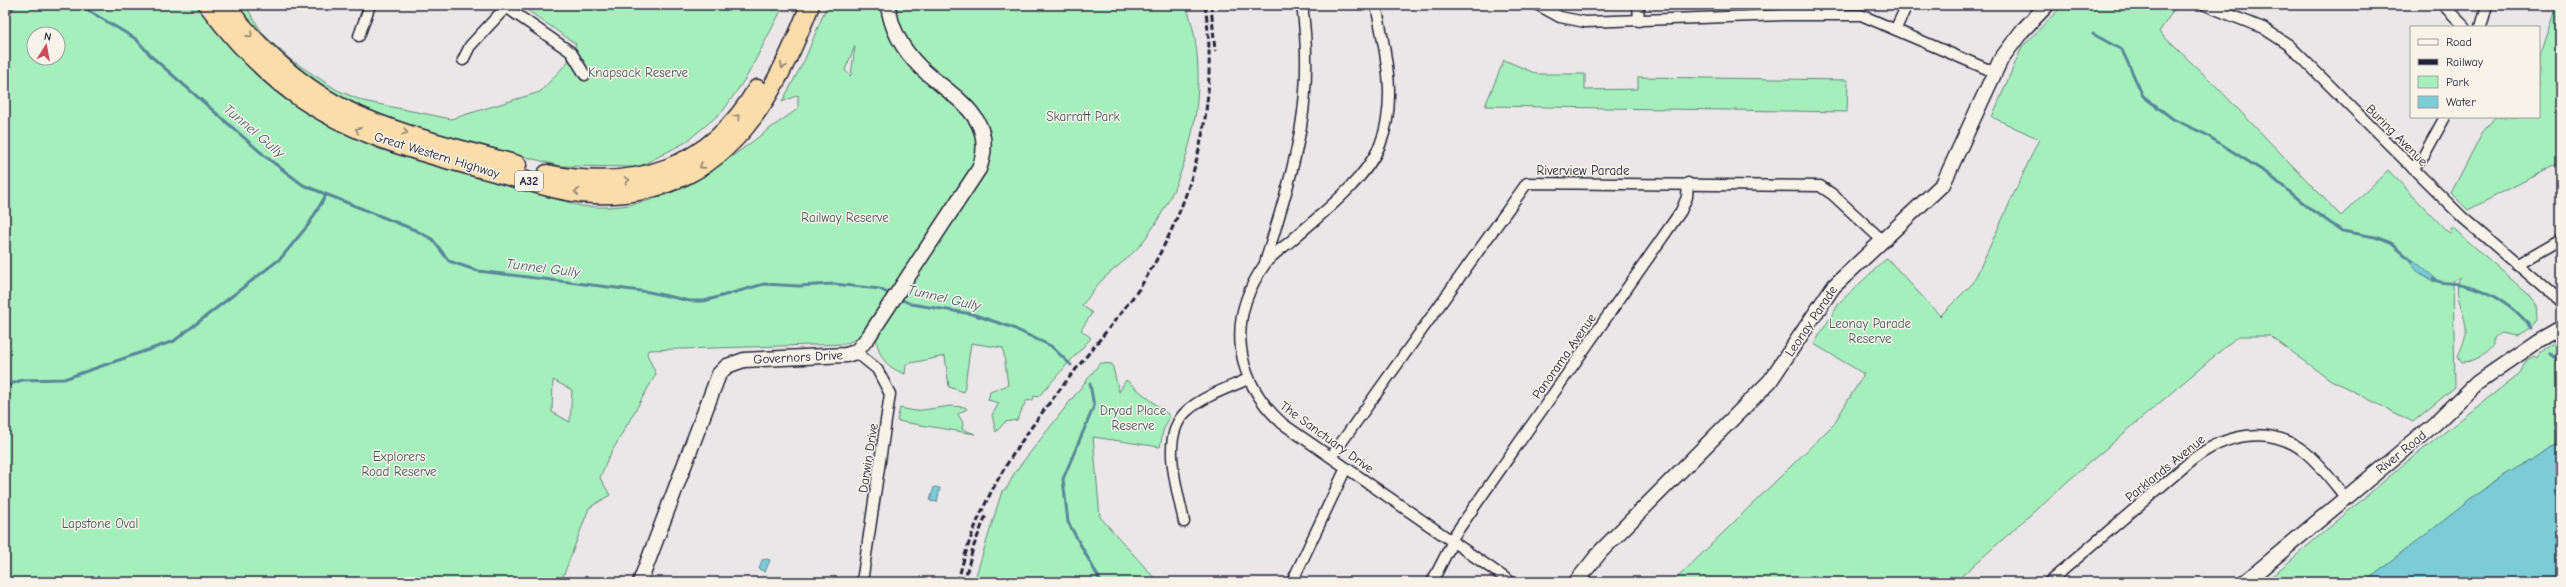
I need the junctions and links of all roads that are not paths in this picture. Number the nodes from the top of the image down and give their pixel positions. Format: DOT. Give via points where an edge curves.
graph roads {
  1 [pos="208,5"];
  2 [pos="225,5"];
  3 [pos="370,5"];
  4 [pos="796,5"];
  5 [pos="810,5"];
  6 [pos="1302,5"];
  7 [pos="1376,5"];
  8 [pos="1538,5"];
  9 [pos="1638,5"];
  10 [pos="1907,5"];
  11 [pos="2047,5"];
  12 [pos="2205,5"];
  13 [pos="2443,5"];
  14 [pos="2487,5"];
  15 [pos="505,6"];
  16 [pos="888,6"];
  17 [pos="1784,10"];
  18 [pos="1639,20"];
  19 [pos="2464,26"];
  20 [pos="2481,26"];
  21 [pos="1896,28"];
  22 [pos="359,36"];
  23 [pos="463,60"];
  24 [pos="1994,72"];
  25 [pos="585,75"];
  26 [pos="2444,118"];
  27 [pos="2412,169"];
  28 [pos="1688,183"];
  29 [pos="1276,227"];
  30 [pos="2561,239"];
  31 [pos="1292,240"];
  32 [pos="1883,241"];
  33 [pos="1265,263"];
  34 [pos="2516,265"];
  35 [pos="2561,302"];
  36 [pos="2561,328"];
  37 [pos="856,352"];
  38 [pos="1248,379"];
  39 [pos="1330,457"];
  40 [pos="1346,468"];
  41 [pos="2345,497"];
  42 [pos="1184,522"];
  43 [pos="1452,541"];
  44 [pos="640,582"];
  45 [pos="862,582"];
  46 [pos="1292,582"];
  47 [pos="1432,582"];
  48 [pos="1511,582"];
  49 [pos="1576,582"];
  50 [pos="2049,582"];
  51 [pos="2245,582"];
  5 -- 1 [label="highway, Great Western Highway / A32, one-way" via="770,89 752,119 731,144 701,166 670,182 638,191 600,194 563,190 468,165 379,138 343,123 303,99 265,69 230,34"];
  2 -- 4 [label="highway, Great Western Highway / A32, one-way" via="254,40 292,74 324,97 365,118 546,174 604,182 638,178 665,170 694,155 719,136 754,93 779,46"];
  3 -- 22 [label="street"];
  6 -- 29 [label="street" via="1307,63 1304,112 1293,173"];
  7 -- 31 [label="street, The Sanctuary Drive" via="1389,86 1389,112 1383,135 1375,154 1358,178"];
  8 -- 18 [label="street" via="1560,17 1577,21"];
  9 -- 18 [label="street"];
  10 -- 21 [label="street"];
  11 -- 24 [label="street, Leonay Parade" via="2013,42"];
  12 -- 27 [label="street, Buring Avenue" via="2263,28 2286,42"];
  13 -- 19 [label="street"];
  14 -- 20 [label="street"];
  15 -- 23 [label="street" via="470,46"];
  15 -- 25 [label="street" via="571,52"];
  16 -- 37 [label="street, Governors Drive" via="896,34 906,50 921,67 971,111 980,126 983,139 982,162 975,178"];
  17 -- 18 [label="street"];
  17 -- 21 [label="street" via="1852,14"];
  21 -- 24 [label="street"];
  24 -- 32 [label="street, Leonay Parade" via="1945,179"];
  26 -- 27 [label="street" via="2424,155"];
  27 -- 34 [label="street, Buring Avenue"];
  28 -- 32 [label="street, Riverview Parade" via="1820,186"];
  28 -- 39 [label="street, Riverview Parade" via="1527,183"];
  28 -- 43 [label="street, Panorama Avenue" via="1687,197 1681,211"];
  29 -- 31 [label="street" via="1282,235"];
  29 -- 33 [label="street"];
  30 -- 34 [label="street"];
  31 -- 33 [label="street, The Sanctuary Drive"];
  32 -- 49 [label="street, Leonay Parade" via="1830,290 1770,381 1601,551"];
  33 -- 38 [label="street, The Sanctuary Drive" via="1250,291 1242,317 1242,354"];
  34 -- 35 [label="street, Buring Avenue"];
  36 -- 41 [label="street, River Road" via="2477,383 2437,422"];
  37 -- 44 [label="street, Governors Drive" via="835,356 744,360 732,363 722,370 716,379"];
  37 -- 45 [label="street, Darwin Drive" via="877,369 890,394"];
  38 -- 39 [label="street, The Sanctuary Drive" via="1267,410"];
  38 -- 42 [label="street" via="1198,403 1184,413 1179,422 1172,451"];
  39 -- 40 [label="street, The Sanctuary Drive"];
  40 -- 43 [label="street, The Sanctuary Drive"];
  40 -- 46 [label="street"];
  41 -- 50 [label="street, Parklands Avenue" via="2309,455 2294,445 2270,437 2253,435 2231,438 2215,444 2192,460"];
  41 -- 51 [label="street, River Road"];
  43 -- 47 [label="street, Panorama Avenue"];
  43 -- 48 [label="street, The Sanctuary Drive"];
}
